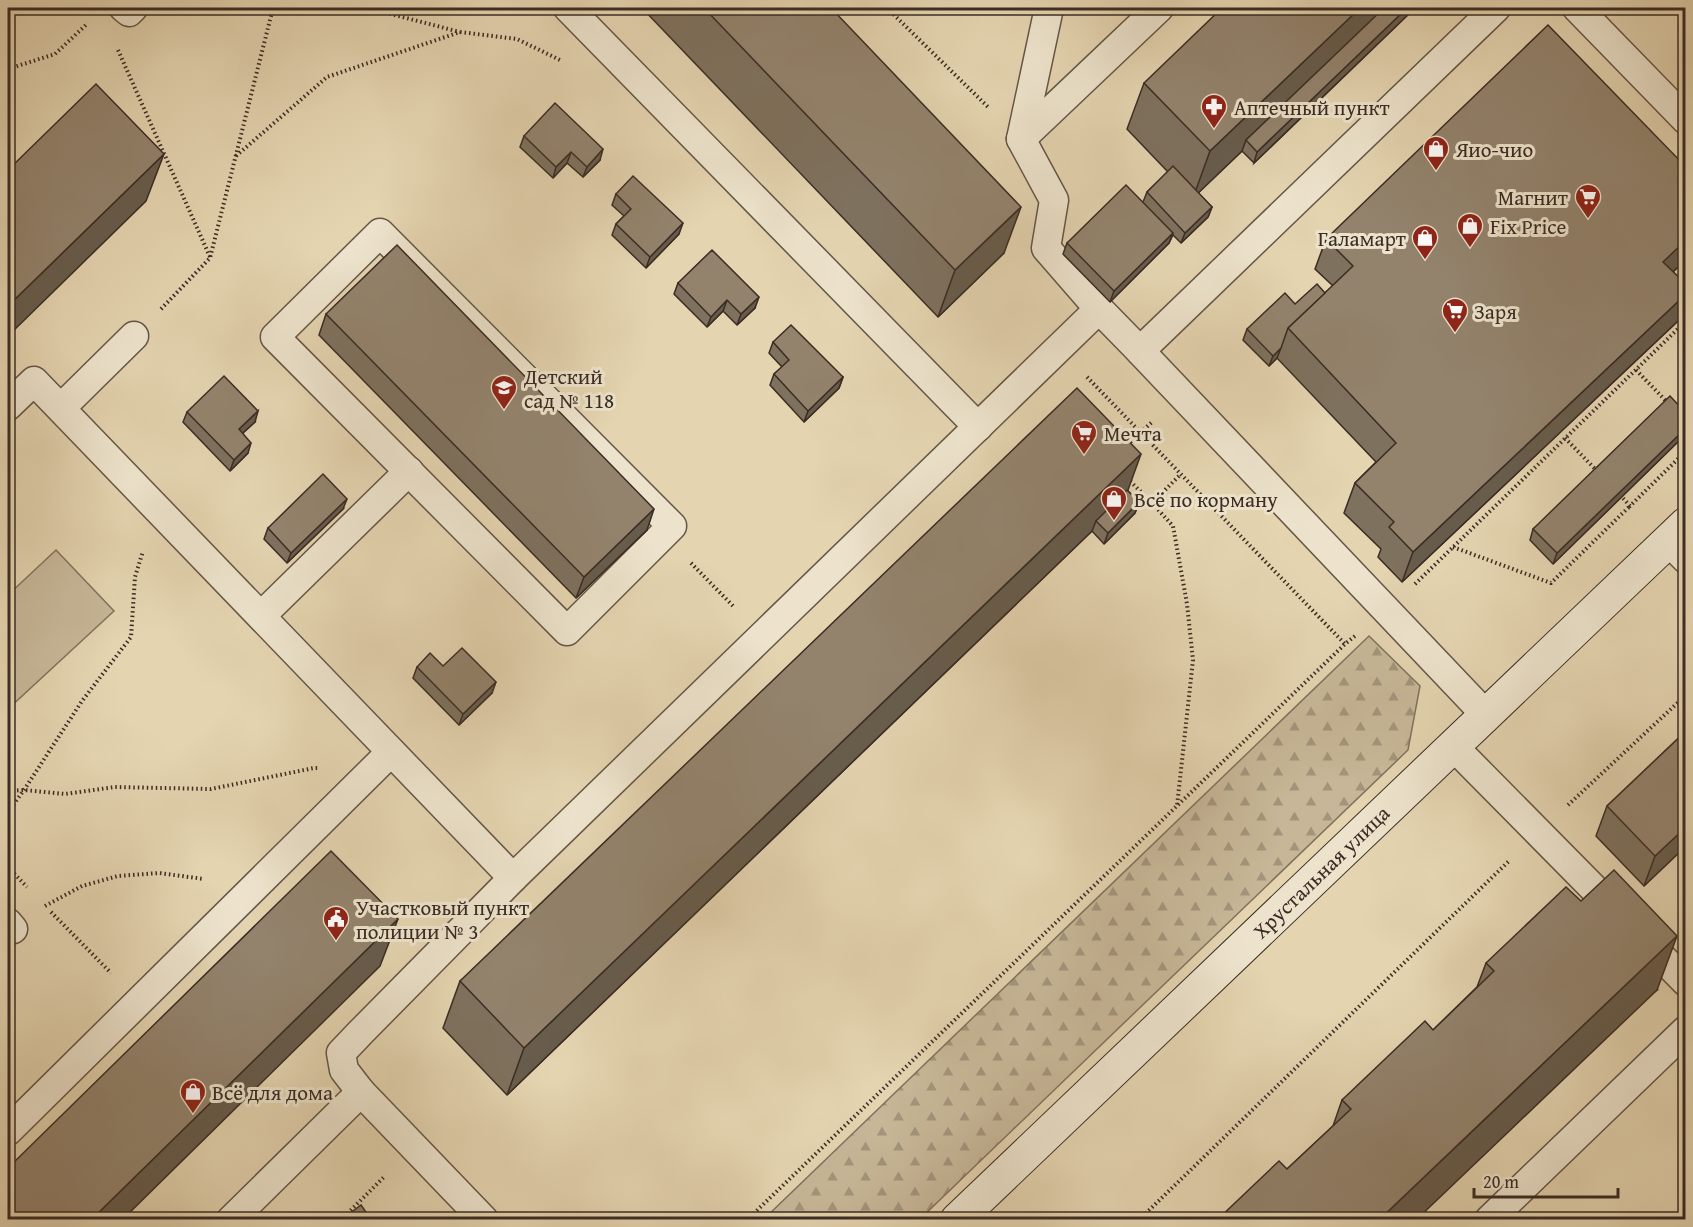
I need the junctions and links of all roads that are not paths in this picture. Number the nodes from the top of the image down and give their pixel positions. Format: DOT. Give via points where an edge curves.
graph roads {
  1 [pos="568,8"];
  2 [pos="1049,8"];
  3 [pos="1159,8"];
  4 [pos="1496,8"];
  5 [pos="1577,8"];
  6 [pos="1686,120"];
  7 [pos="1021,139"];
  8 [pos="1099,309"];
  9 [pos="134,336"];
  10 [pos="1140,351"];
  11 [pos="8,406"];
  12 [pos="61,408"];
  13 [pos="978,427"];
  14 [pos="409,471"];
  15 [pos="1680,541"];
  16 [pos="261,616"];
  17 [pos="1486,715"];
  18 [pos="1453,746"];
  19 [pos="391,752"];
  20 [pos="513,878"];
  21 [pos="1686,982"];
  22 [pos="1686,1030"];
  23 [pos="361,1092"];
  24 [pos="8,1131"];
  25 [pos="231,1220"];
  26 [pos="484,1220"];
  27 [pos="957,1220"];
  28 [pos="1489,1220"];
  1 -- 13 [label="lane"];
  2 -- 7 [label="lane"];
  3 -- 7 [label="lane"];
  4 -- 10 [label="lane"];
  5 -- 6 [label="lane"];
  7 -- 8 [label="lane" via="1054,200 1046,248"];
  8 -- 10 [label="lane"];
  8 -- 13 [label="lane"];
  9 -- 12 [label="lane"];
  10 -- 17 [label="lane"];
  11 -- 12 [label="lane" via="34,381"];
  12 -- 16 [label="lane"];
  13 -- 20 [label="lane"];
  14 -- 14 [label="lane" via="567,631 672,526 380,233 276,337"];
  14 -- 16 [label="lane"];
  15 -- 17 [label="main road, Хрустальная улица"];
  16 -- 19 [label="lane"];
  17 -- 18 [label="main road, Хрустальная улица"];
  18 -- 21 [label="lane"];
  18 -- 27 [label="main road, Хрустальная улица"];
  19 -- 20 [label="lane"];
  19 -- 24 [label="lane"];
  20 -- 23 [label="lane" via="341,1053 345,1070"];
  22 -- 28 [label="lane"];
  23 -- 25 [label="lane"];
  23 -- 26 [label="lane"];
}
